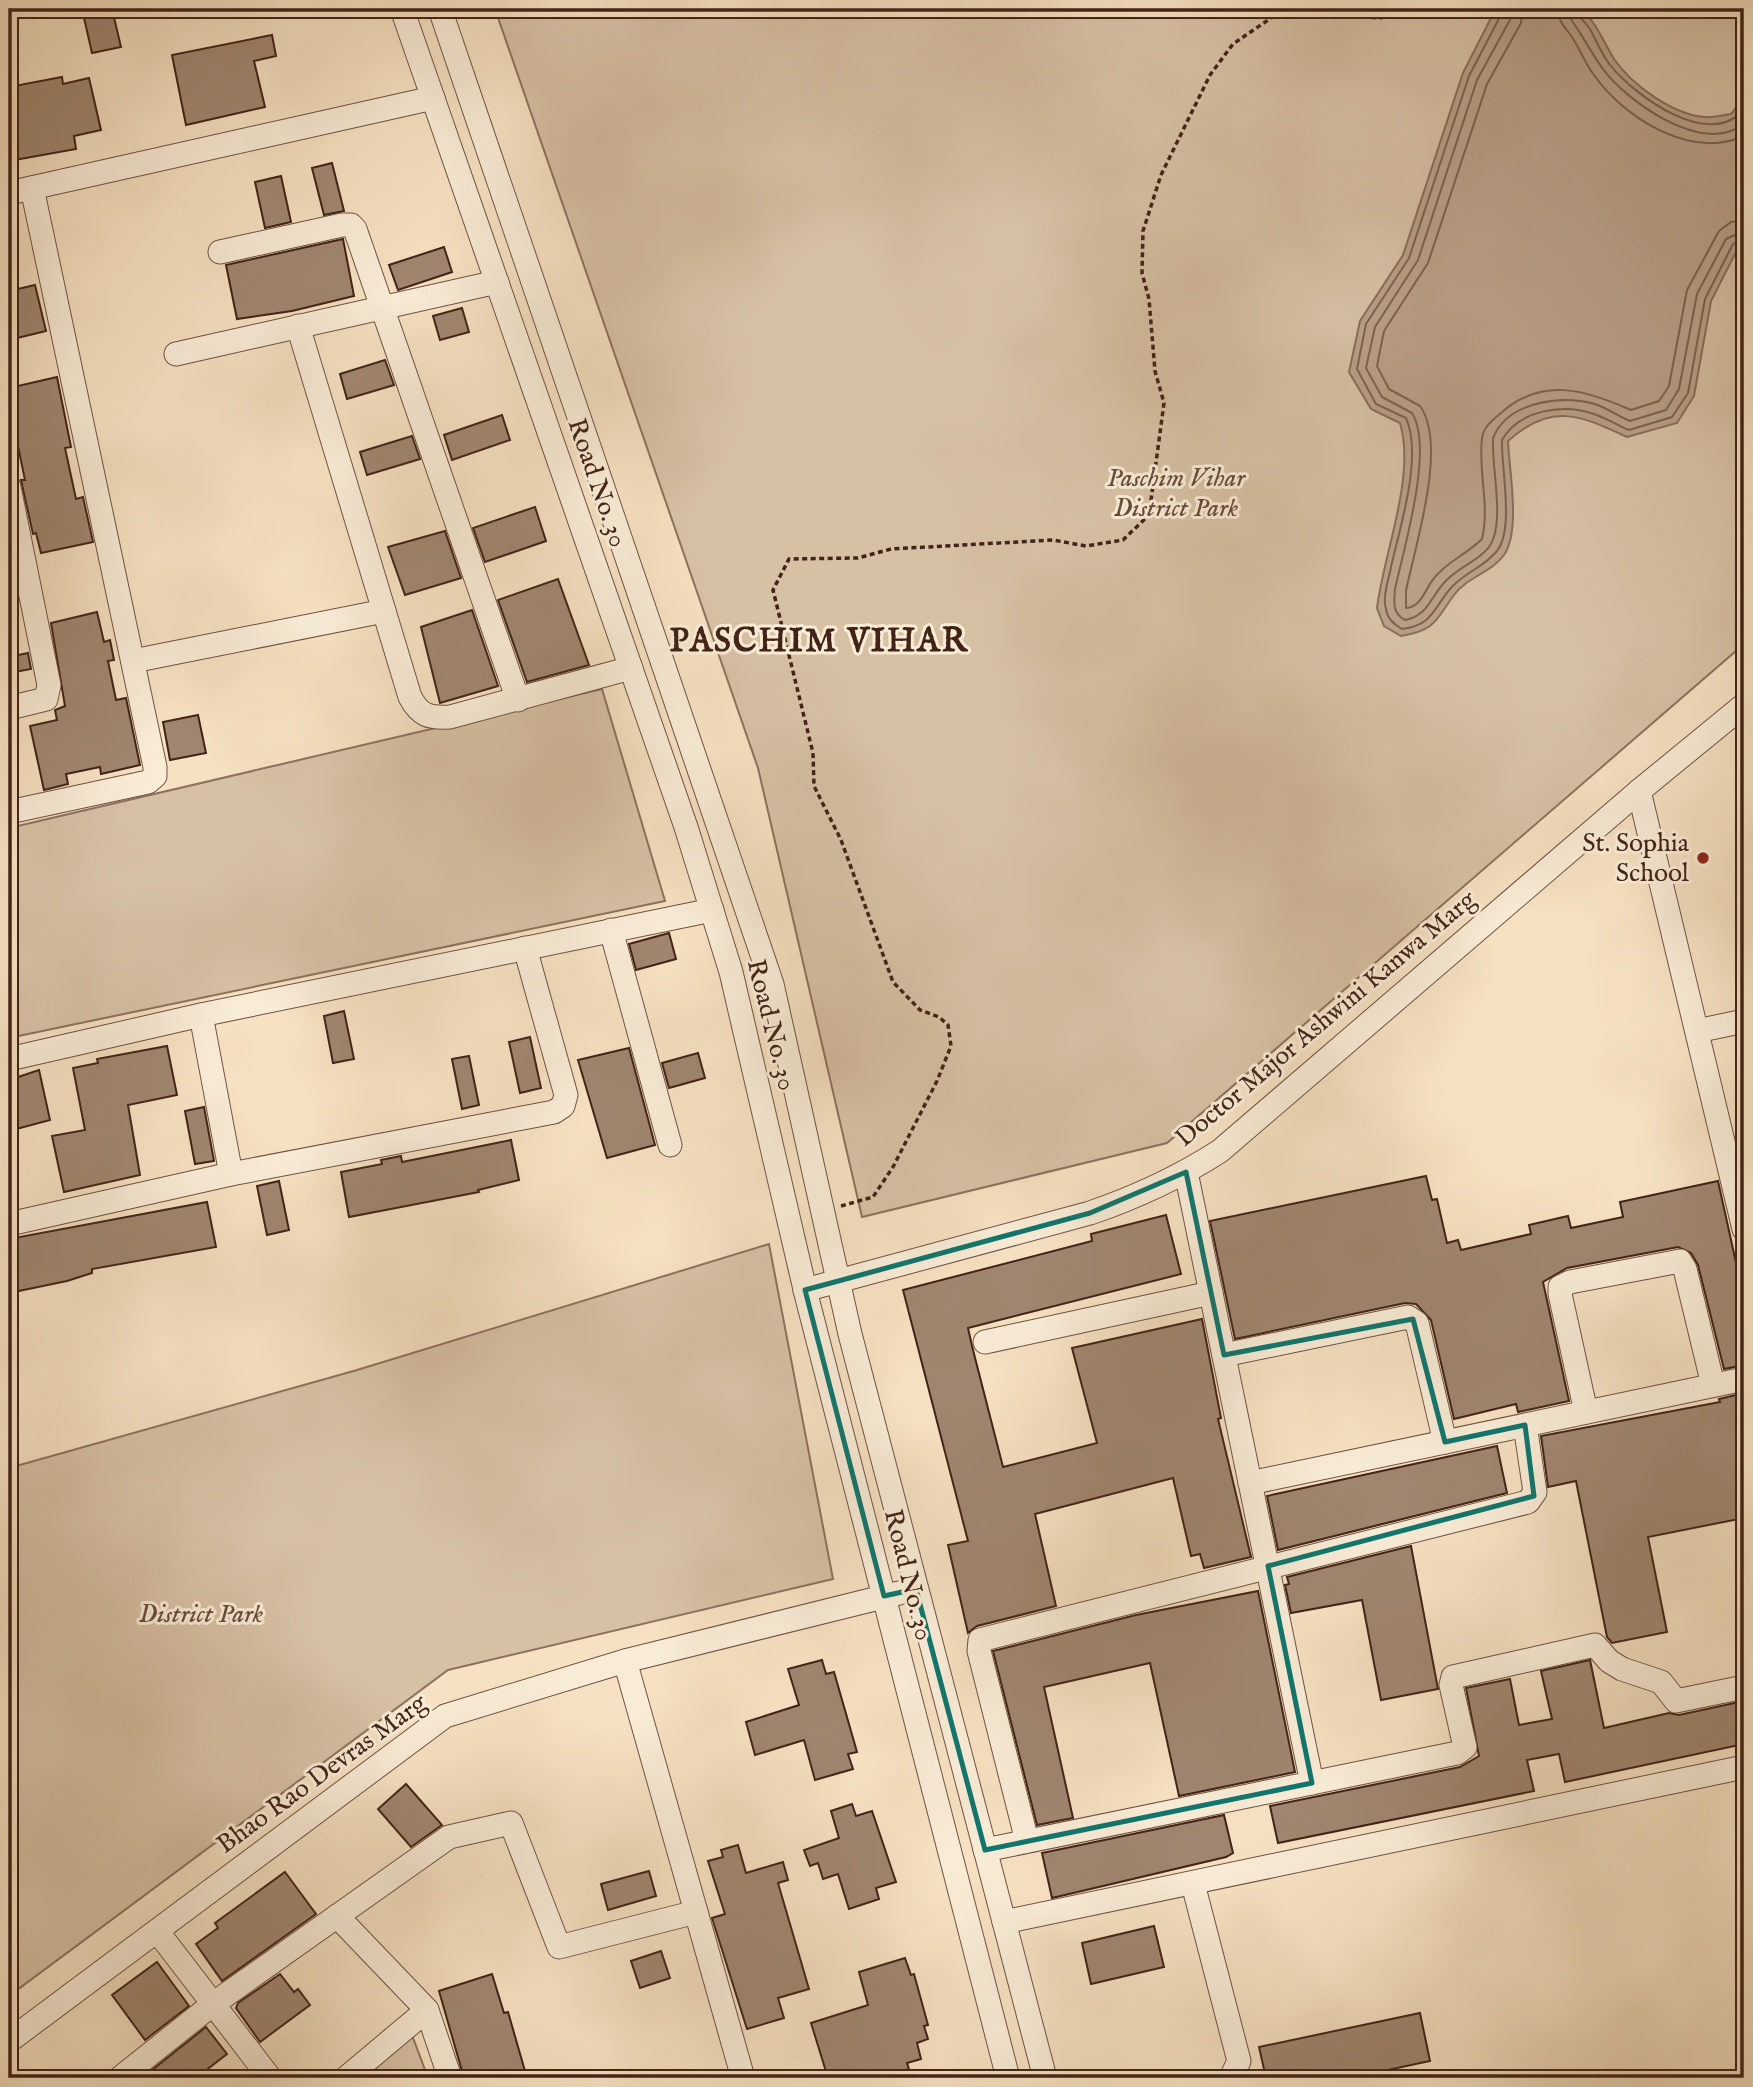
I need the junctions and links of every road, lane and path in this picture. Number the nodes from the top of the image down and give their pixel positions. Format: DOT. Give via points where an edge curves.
graph roads {
  1 [pos="402,9"];
  2 [pos="440,9"];
  3 [pos="1436,9"];
  4 [pos="433,98"];
  5 [pos="32,188"];
  6 [pos="9,193"];
  7 [pos="220,252"];
  8 [pos="497,282"];
  9 [pos="384,307"];
  10 [pos="299,326"];
  11 [pos="176,354"];
  12 [pos="9,487"];
  13 [pos="384,611"];
  14 [pos="133,661"];
  15 [pos="631,668"];
  16 [pos="518,700"];
  17 [pos="1744,705"];
  18 [pos="9,708"];
  19 [pos="1639,791"];
  20 [pos="9,812"];
  21 [pos="712,909"];
  22 [pos="611,930"];
  23 [pos="525,948"];
  24 [pos="201,1015"];
  25 [pos="1744,1021"];
  26 [pos="1697,1031"];
  27 [pos="9,1059"];
  28 [pos="670,1145"];
  29 [pos="1186,1172"];
  30 [pos="231,1174"];
  31 [pos="822,1211"];
  32 [pos="9,1224"];
  33 [pos="1744,1229"];
  34 [pos="838,1281"];
  35 [pos="805,1290"];
  36 [pos="1211,1293"];
  37 [pos="985,1342"];
  38 [pos="1224,1356"];
  39 [pos="1744,1379"];
  40 [pos="1713,1385"];
  41 [pos="1586,1412"];
  42 [pos="1525,1425"];
  43 [pos="1445,1442"];
  44 [pos="1250,1483"];
  45 [pos="1268,1566"];
  46 [pos="916,1589"];
  47 [pos="884,1596"];
  48 [pos="625,1661"];
  49 [pos="1744,1687"];
  50 [pos="1744,1767"];
  51 [pos="1312,1783"];
  52 [pos="1027,1841"];
  53 [pos="985,1850"];
  54 [pos="1193,1884"];
  55 [pos="696,1913"];
  56 [pos="337,1916"];
  57 [pos="1003,1922"];
  58 [pos="157,1931"];
  59 [pos="213,2004"];
  60 [pos="426,2010"];
  61 [pos="9,2041"];
  62 [pos="121,2078"];
  63 [pos="270,2078"];
  64 [pos="345,2078"];
  65 [pos="450,2078"];
  66 [pos="743,2078"];
  67 [pos="1008,2078"];
  68 [pos="1045,2078"];
  69 [pos="1231,2078"];
  1 -- 4 [label="street, Road No. 30"];
  2 -- 31 [label="street, Road No. 30" via="772,984"];
  3 -- 31 [label="path" via="1379,18 1311,10 1274,16 1233,44 1210,75 1161,175 1143,231 1142,272 1155,371 1164,403 1149,515 1123,540 1086,546 1053,540 891,549 858,558 789,559 781,571 773,590 813,753 814,786 841,840 893,982 920,1010 948,1025 951,1046 922,1113 873,1197"];
  4 -- 5 [label="street"];
  4 -- 8 [label="street, Road No. 30"];
  5 -- 6 [label="street"];
  5 -- 14 [label="street"];
  7 -- 9 [label="street" via="351,225"];
  8 -- 9 [label="street"];
  8 -- 15 [label="street, Road No. 30"];
  9 -- 10 [label="street"];
  9 -- 16 [label="street"];
  10 -- 11 [label="street"];
  10 -- 13 [label="street"];
  12 -- 18 [label="street" via="50,685 47,699"];
  13 -- 14 [label="street"];
  13 -- 16 [label="street" via="416,709 430,718 450,717"];
  14 -- 20 [label="street" via="155,776 148,782"];
  15 -- 16 [label="street"];
  15 -- 21 [label="street, Road No. 30"];
  17 -- 19 [label="street, Doctor Major Ashwini Kanwa Marg"];
  19 -- 26 [label="street"];
  19 -- 29 [label="street, Doctor Major Ashwini Kanwa Marg" via="1220,1151"];
  21 -- 22 [label="street"];
  21 -- 35 [label="street, Road No. 30" via="731,972"];
  22 -- 23 [label="street"];
  22 -- 28 [label="street"];
  23 -- 24 [label="street"];
  23 -- 30 [label="street" via="565,1095 563,1106 554,1112"];
  24 -- 27 [label="street"];
  24 -- 30 [label="street"];
  25 -- 26 [label="street"];
  26 -- 33 [label="street"];
  29 -- 34 [label="street, Doctor Major Ashwini Kanwa Marg" via="1136,1198 1090,1213"];
  29 -- 36 [label="street"];
  30 -- 32 [label="street"];
  31 -- 34 [label="street, Road No. 30"];
  34 -- 35 [label="street, Doctor Major Ashwini Kanwa Marg"];
  34 -- 46 [label="street, Road No. 30"];
  35 -- 47 [label="street, Road No. 30"];
  36 -- 37 [label="street"];
  36 -- 38 [label="street"];
  38 -- 43 [label="street" via="1408,1317 1417,1323"];
  38 -- 44 [label="street"];
  39 -- 40 [label="street"];
  40 -- 41 [label="street"];
  40 -- 41 [label="street" via="1680,1261 1570,1282 1560,1287 1560,1294"];
  41 -- 42 [label="street"];
  42 -- 43 [label="street"];
  42 -- 45 [label="street" via="1535,1492 1532,1500"];
  43 -- 44 [label="street"];
  44 -- 45 [label="street"];
  45 -- 51 [label="street"];
  45 -- 52 [label="street" via="980,1640"];
  46 -- 47 [label="street, Bhao Rao Devras Marg"];
  46 -- 53 [label="street, Road No. 30"];
  47 -- 48 [label="street, Bhao Rao Devras Marg"];
  47 -- 67 [label="street, Road No. 30"];
  48 -- 55 [label="street"];
  48 -- 58 [label="street, Bhao Rao Devras Marg" via="445,1716"];
  49 -- 51 [label="street" via="1676,1701 1661,1682 1622,1669 1595,1645 1458,1675 1451,1679 1463,1751"];
  50 -- 54 [label="street"];
  51 -- 52 [label="street"];
  52 -- 53 [label="street"];
  53 -- 57 [label="street, Road No. 30"];
  54 -- 57 [label="street"];
  54 -- 69 [label="street" via="1239,2061"];
  55 -- 56 [label="street" via="559,1947 511,1823 449,1837"];
  55 -- 66 [label="street"];
  56 -- 59 [label="street"];
  56 -- 60 [label="street"];
  57 -- 68 [label="street, Road No. 30"];
  58 -- 59 [label="street"];
  58 -- 61 [label="street, Bhao Rao Devras Marg"];
  59 -- 62 [label="street"];
  59 -- 63 [label="street"];
  60 -- 64 [label="street"];
  60 -- 65 [label="street"];
}
